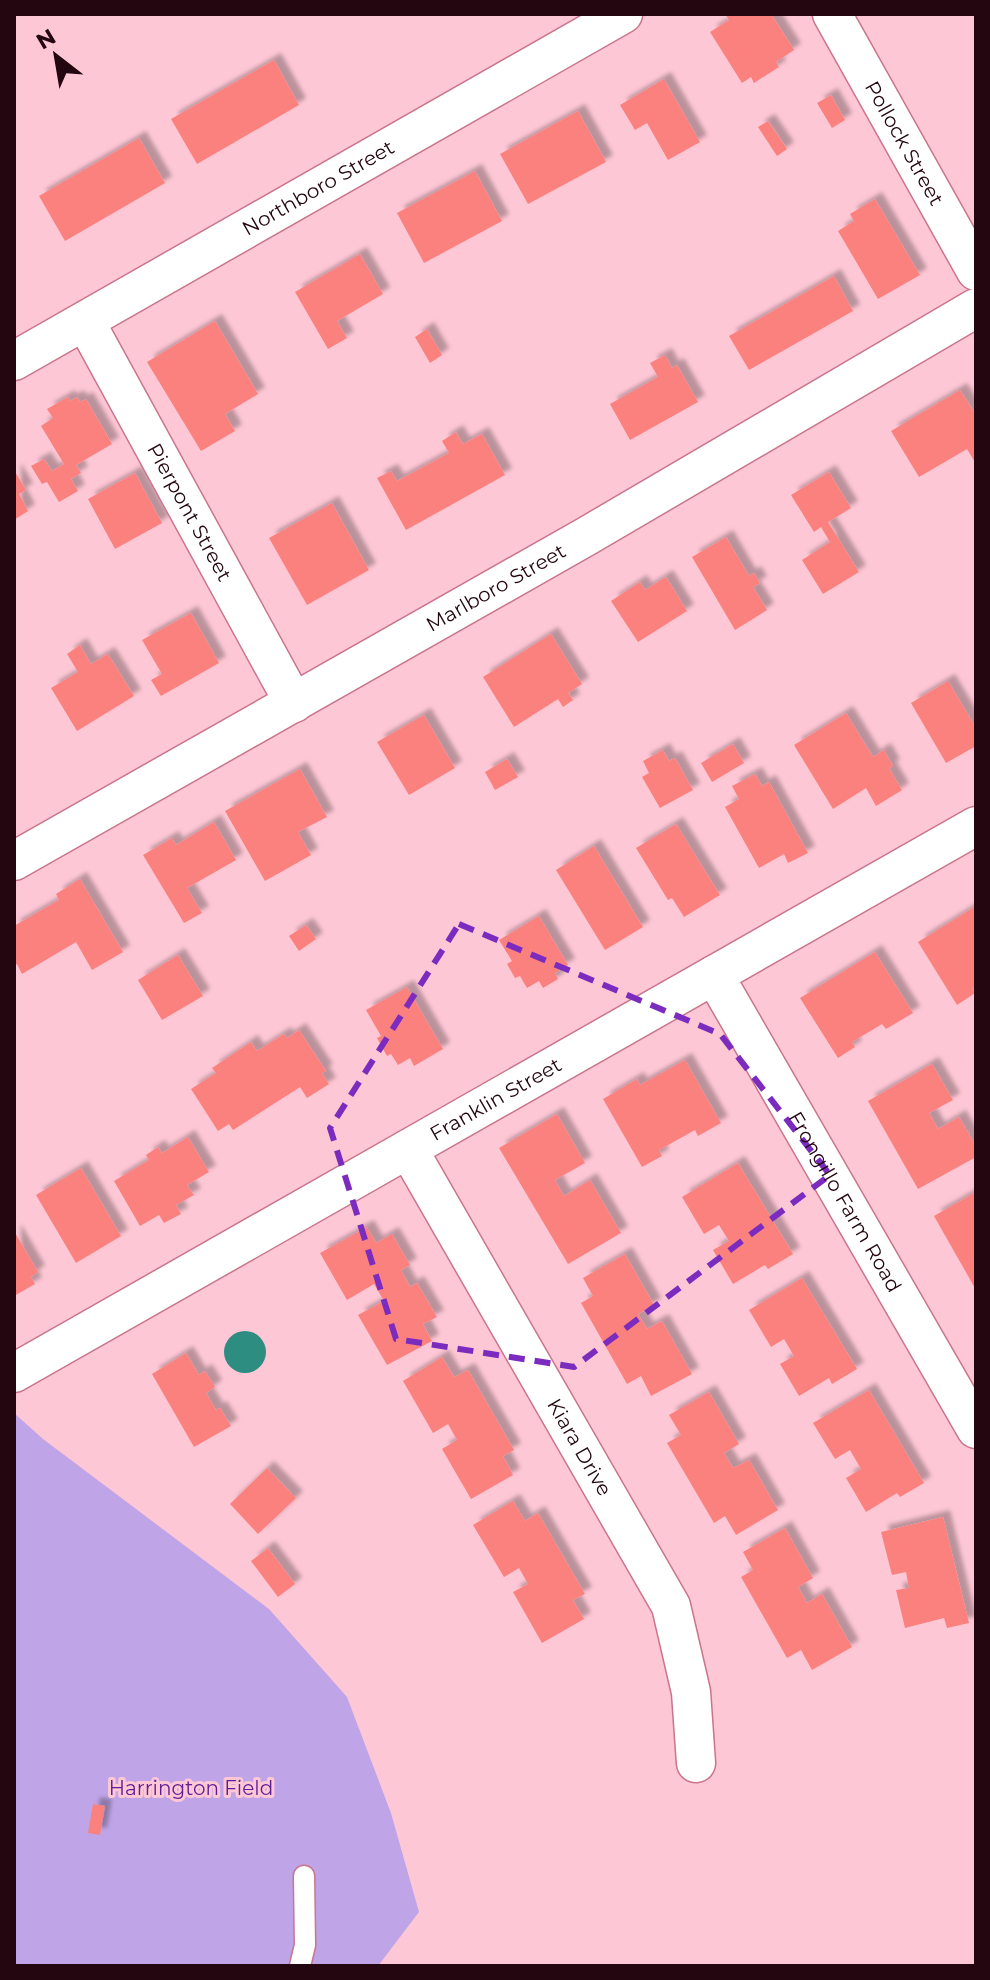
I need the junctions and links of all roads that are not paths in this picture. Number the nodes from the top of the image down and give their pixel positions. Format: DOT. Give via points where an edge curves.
graph roads {
  1 [pos="623,14"];
  2 [pos="832,14"];
  3 [pos="976,271"];
  4 [pos="976,308"];
  5 [pos="85,321"];
  6 [pos="14,361"];
  7 [pos="294,703"];
  8 [pos="976,826"];
  9 [pos="14,861"];
  10 [pos="714,975"];
  11 [pos="408,1149"];
  12 [pos="14,1373"];
  13 [pos="976,1429"];
  14 [pos="696,1763"];
  15 [pos="304,1876"];
  16 [pos="300,1966"];
  1 -- 5 [label="street, Northboro Street"];
  2 -- 3 [label="street, Pollock Street"];
  4 -- 7 [label="street, Marlboro Street"];
  5 -- 6 [label="street, Northboro Street"];
  5 -- 7 [label="street, Pierpont Street"];
  7 -- 9 [label="street, Marlboro Street"];
  8 -- 10 [label="street, Franklin Street"];
  10 -- 11 [label="street, Franklin Street"];
  10 -- 13 [label="street, Frongillo Farm Road"];
  11 -- 12 [label="street, Franklin Street"];
  11 -- 14 [label="street, Kiara Drive" via="671,1606 691,1692"];
  15 -- 16 [label="lane" via="305,1945"];
}
